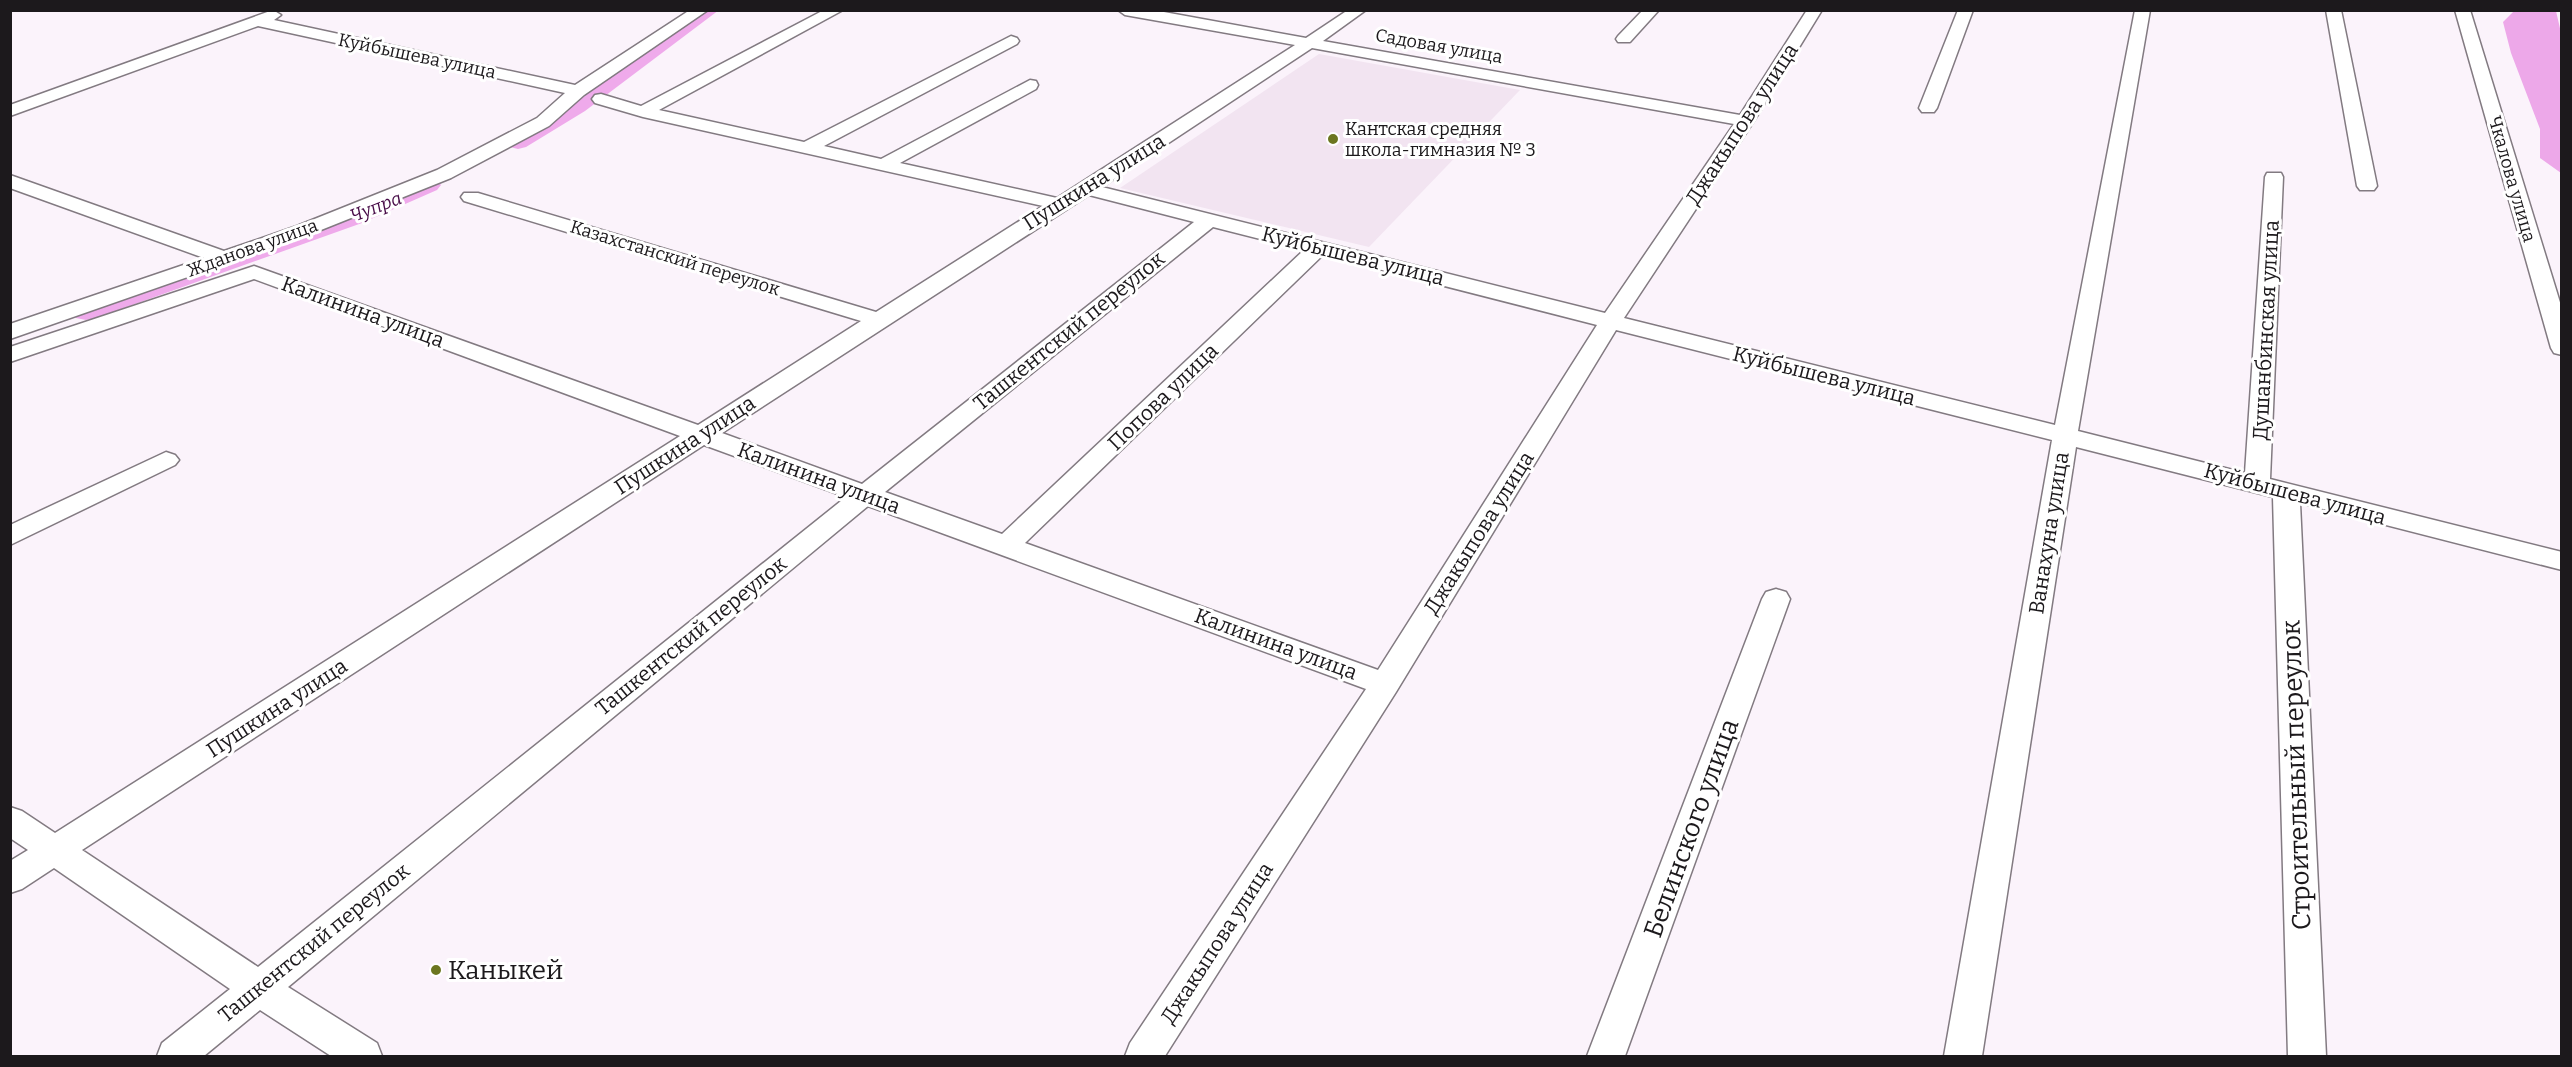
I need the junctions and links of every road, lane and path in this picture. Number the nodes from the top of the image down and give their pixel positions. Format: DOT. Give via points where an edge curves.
graph roads {
  1 [pos="285,10"];
  2 [pos="701,10"];
  3 [pos="836,10"];
  4 [pos="1125,10"];
  5 [pos="1359,10"];
  6 [pos="1652,10"];
  7 [pos="1815,10"];
  8 [pos="1966,10"];
  9 [pos="2142,10"];
  10 [pos="2333,10"];
  11 [pos="2462,10"];
  12 [pos="257,21"];
  13 [pos="1624,39"];
  14 [pos="1011,41"];
  15 [pos="1310,42"];
  16 [pos="1030,85"];
  17 [pos="578,91"];
  18 [pos="601,99"];
  19 [pos="1928,108"];
  20 [pos="10,111"];
  21 [pos="643,112"];
  22 [pos="1745,122"];
  23 [pos="807,148"];
  24 [pos="883,165"];
  25 [pos="2274,177"];
  26 [pos="10,181"];
  27 [pos="2367,186"];
  28 [pos="1086,189"];
  29 [pos="471,197"];
  30 [pos="1059,204"];
  31 [pos="1209,220"];
  32 [pos="1318,248"];
  33 [pos="224,258"];
  34 [pos="880,320"];
  35 [pos="1610,322"];
  36 [pos="10,332"];
  37 [pos="2562,348"];
  38 [pos="10,355"];
  39 [pos="700,436"];
  40 [pos="2065,437"];
  41 [pos="166,460"];
  42 [pos="2271,488"];
  43 [pos="864,495"];
  44 [pos="10,536"];
  45 [pos="1007,545"];
  46 [pos="2562,561"];
  47 [pos="1776,598"];
  48 [pos="1385,684"];
  49 [pos="10,820"];
  50 [pos="54,851"];
  51 [pos="10,879"];
  52 [pos="258,988"];
  53 [pos="176,1056"];
  54 [pos="363,1056"];
  55 [pos="1144,1056"];
  56 [pos="1606,1056"];
  57 [pos="1963,1056"];
  58 [pos="2307,1056"];
  1 -- 12 [label="street"];
  2 -- 17 [label="street, Жданова улица"];
  3 -- 21 [label="street"];
  4 -- 15 [label="street, Садовая улица"];
  5 -- 15 [label="street, Пушкина улица"];
  6 -- 13 [label="street"];
  7 -- 22 [label="street, Джакыпова улица"];
  8 -- 19 [label="street"];
  9 -- 40 [label="street, Ванахуна улица"];
  10 -- 27 [label="street"];
  11 -- 37 [label="street, Чкалова улица"];
  12 -- 17 [label="street, Куйбышева улица"];
  12 -- 20 [label="street"];
  14 -- 23 [label="street"];
  15 -- 22 [label="street, Садовая улица"];
  15 -- 28 [label="street, Пушкина улица"];
  16 -- 24 [label="street"];
  17 -- 33 [label="street, Жданова улица" via="543,122 444,174"];
  18 -- 21 [label="street"];
  21 -- 23 [label="street"];
  22 -- 35 [label="street, Джакыпова улица"];
  23 -- 24 [label="street"];
  24 -- 30 [label="street"];
  25 -- 42 [label="street, Душанбинская улица"];
  26 -- 33 [label="street"];
  28 -- 30 [label="street, Пушкина улица"];
  28 -- 31 [label="street, Куйбышева улица"];
  29 -- 34 [label="street, Казахстанский переулок"];
  30 -- 34 [label="street, Пушкина улица"];
  31 -- 32 [label="street, Куйбышева улица"];
  31 -- 43 [label="street, Ташкентский переулок"];
  32 -- 35 [label="street, Куйбышева улица"];
  32 -- 45 [label="street, Попова улица"];
  33 -- 36 [label="street, Жданова улица"];
  34 -- 39 [label="street, Пушкина улица"];
  35 -- 40 [label="street, Куйбышева улица"];
  35 -- 48 [label="street, Джакыпова улица"];
  38 -- 39 [label="street, Калинина улица" via="254,272"];
  39 -- 43 [label="street, Калинина улица"];
  39 -- 50 [label="street, Пушкина улица"];
  40 -- 42 [label="street, Куйбышева улица"];
  40 -- 57 [label="street, Ванахуна улица"];
  41 -- 44 [label="street"];
  42 -- 46 [label="street, Куйбышева улица"];
  42 -- 58 [label="street, Строительный переулок"];
  43 -- 45 [label="street, Калинина улица"];
  43 -- 52 [label="street, Ташкентский переулок"];
  45 -- 48 [label="street, Калинина улица"];
  47 -- 56 [label="street, Белинского улица"];
  48 -- 55 [label="street, Джакыпова улица"];
  49 -- 50 [label="street"];
  50 -- 51 [label="street, Пушкина улица"];
  50 -- 52 [label="street"];
  52 -- 53 [label="street, Ташкентский переулок"];
  52 -- 54 [label="street"];
}
